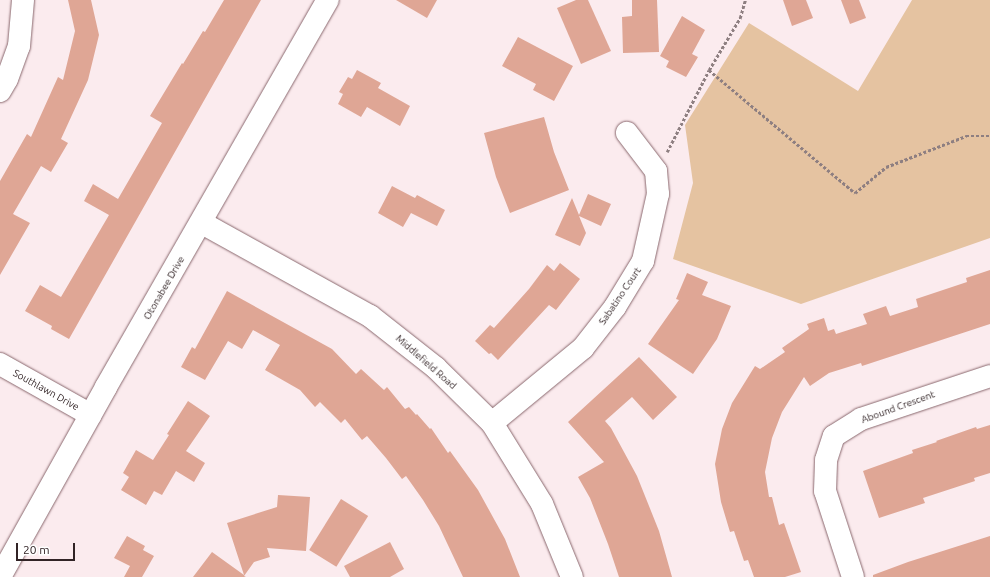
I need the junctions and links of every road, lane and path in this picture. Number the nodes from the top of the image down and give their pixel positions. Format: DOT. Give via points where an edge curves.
graph roads {
  1 [pos="23,0"];
  2 [pos="328,0"];
  3 [pos="745,0"];
  4 [pos="709,70"];
  5 [pos="0,91"];
  6 [pos="627,133"];
  7 [pos="990,136"];
  8 [pos="656,171"];
  9 [pos="202,223"];
  10 [pos="0,364"];
  11 [pos="990,376"];
  12 [pos="91,415"];
  13 [pos="492,424"];
  14 [pos="0,577"];
  15 [pos="572,577"];
  16 [pos="853,577"];
  1 -- 5 [label="street" via="19,46"];
  2 -- 9 [label="street, Otonabee Drive"];
  3 -- 4 [label="path" via="740,18"];
  4 -- 7 [label="path" via="855,193 886,167 966,136"];
  4 -- 8 [label="path"];
  6 -- 8 [label="street"];
  8 -- 13 [label="street, Sabatino Court" via="658,194 643,261 615,307 582,348"];
  9 -- 12 [label="street, Otonabee Drive"];
  9 -- 13 [label="street, Middlefield Road" via="370,316 436,368"];
  10 -- 12 [label="street, Southlawn Drive"];
  11 -- 16 [label="street, Abound Crescent" via="861,419 834,436 826,460 825,491"];
  12 -- 14 [label="street, Otonabee Drive"];
  13 -- 15 [label="street, Middlefield Road" via="542,504"];
}
